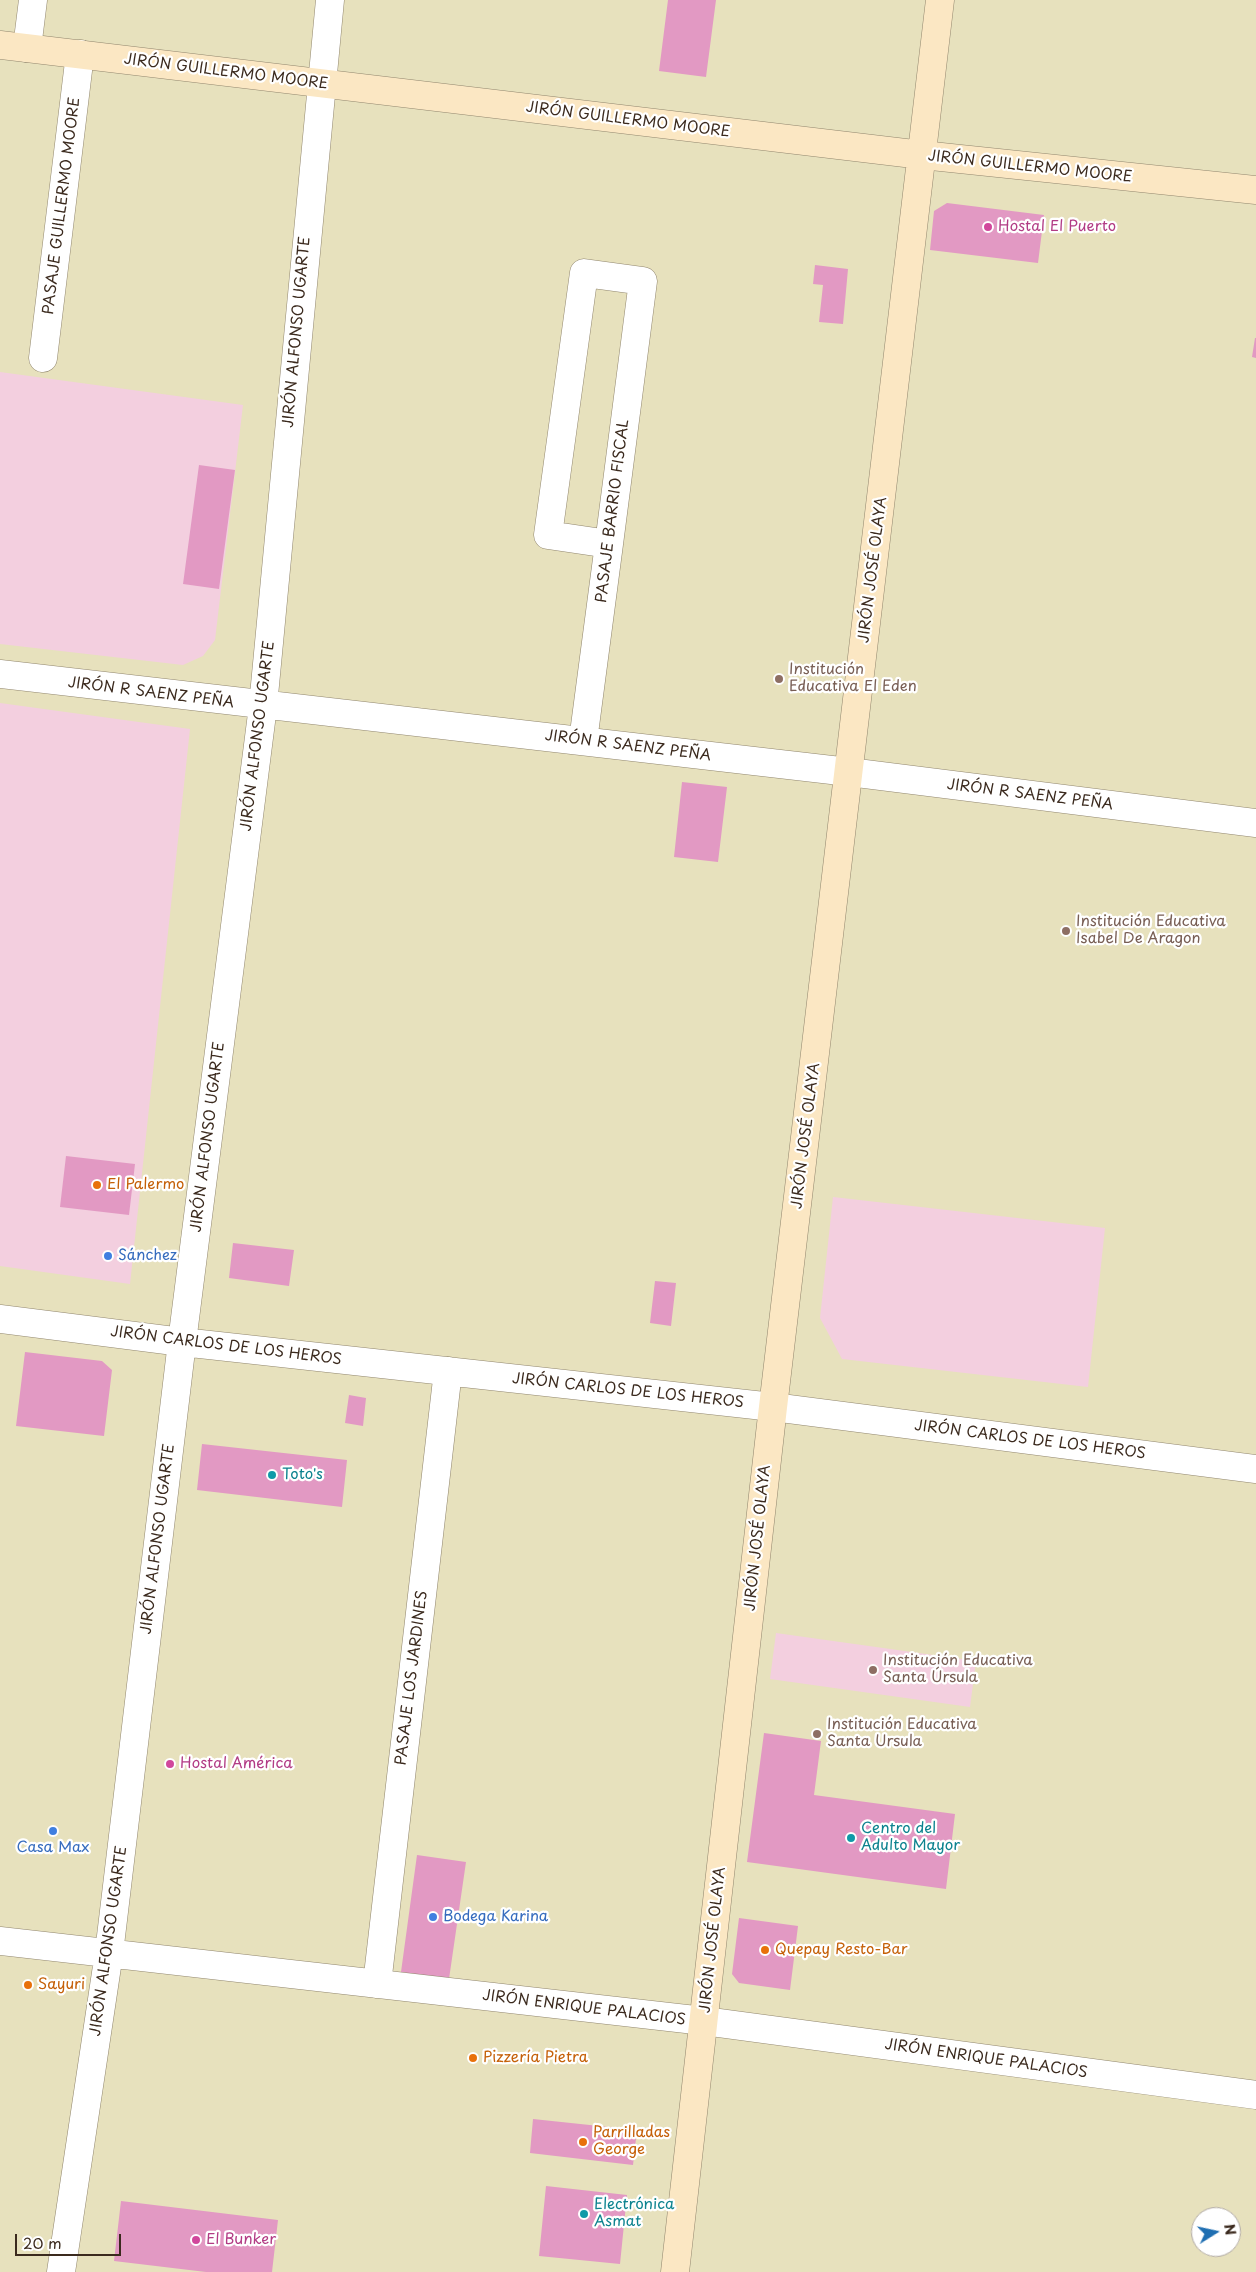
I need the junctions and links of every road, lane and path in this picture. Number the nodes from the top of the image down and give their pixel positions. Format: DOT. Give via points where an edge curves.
graph roads {
  1 [pos="33,0"];
  2 [pos="330,0"];
  3 [pos="940,0"];
  4 [pos="0,45"];
  5 [pos="27,48"];
  6 [pos="80,54"];
  7 [pos="320,83"];
  8 [pos="922,155"];
  9 [pos="1256,190"];
  10 [pos="43,358"];
  11 [pos="609,544"];
  12 [pos="0,674"];
  13 [pos="262,706"];
  14 [pos="583,741"];
  15 [pos="850,772"];
  16 [pos="1256,823"];
  17 [pos="0,1319"];
  18 [pos="182,1342"];
  19 [pos="448,1372"];
  20 [pos="773,1407"];
  21 [pos="1256,1469"];
  22 [pos="0,1940"];
  23 [pos="109,1953"];
  24 [pos="376,1984"];
  25 [pos="704,2021"];
  26 [pos="1256,2095"];
  27 [pos="61,2272"];
  28 [pos="674,2272"];
  1 -- 5 [label="street"];
  2 -- 7 [label="street, JIRÓN ALFONSO UGARTE"];
  3 -- 8 [label="main road, JIRÓN JOSÉ OLAYA"];
  4 -- 5 [label="main road, JIRÓN GUILLERMO MOORE"];
  5 -- 6 [label="main road, JIRÓN GUILLERMO MOORE"];
  6 -- 7 [label="main road, JIRÓN GUILLERMO MOORE"];
  6 -- 10 [label="street, PASAJE GUILLERMO MOORE"];
  7 -- 8 [label="main road, JIRÓN GUILLERMO MOORE"];
  7 -- 13 [label="street, JIRÓN ALFONSO UGARTE"];
  8 -- 9 [label="main road, JIRÓN GUILLERMO MOORE"];
  8 -- 15 [label="main road, JIRÓN JOSÉ OLAYA"];
  11 -- 11 [label="street, PASAJE BARRIO FISCAL" via="548,535 584,273 643,281"];
  11 -- 14 [label="street, PASAJE BARRIO FISCAL"];
  12 -- 13 [label="street, JIRÓN R SAENZ PEÑA"];
  13 -- 14 [label="street, JIRÓN R SAENZ PEÑA"];
  13 -- 18 [label="street, JIRÓN ALFONSO UGARTE"];
  14 -- 15 [label="street, JIRÓN R SAENZ PEÑA"];
  15 -- 16 [label="street, JIRÓN R SAENZ PEÑA"];
  15 -- 20 [label="main road, JIRÓN JOSÉ OLAYA"];
  17 -- 18 [label="street, JIRÓN CARLOS DE LOS HEROS"];
  18 -- 19 [label="street, JIRÓN CARLOS DE LOS HEROS"];
  18 -- 23 [label="street, JIRÓN ALFONSO UGARTE"];
  19 -- 20 [label="street, JIRÓN CARLOS DE LOS HEROS"];
  19 -- 24 [label="street, PASAJE LOS JARDINES"];
  20 -- 21 [label="street, JIRÓN CARLOS DE LOS HEROS"];
  20 -- 25 [label="main road, JIRÓN JOSÉ OLAYA"];
  22 -- 23 [label="street, JIRÓN ENRIQUE PALACIOS"];
  23 -- 24 [label="street, JIRÓN ENRIQUE PALACIOS"];
  23 -- 27 [label="street, JIRÓN ALFONSO UGARTE"];
  24 -- 25 [label="street, JIRÓN ENRIQUE PALACIOS"];
  25 -- 26 [label="street, JIRÓN ENRIQUE PALACIOS"];
  25 -- 28 [label="main road, JIRÓN JOSÉ OLAYA"];
}
